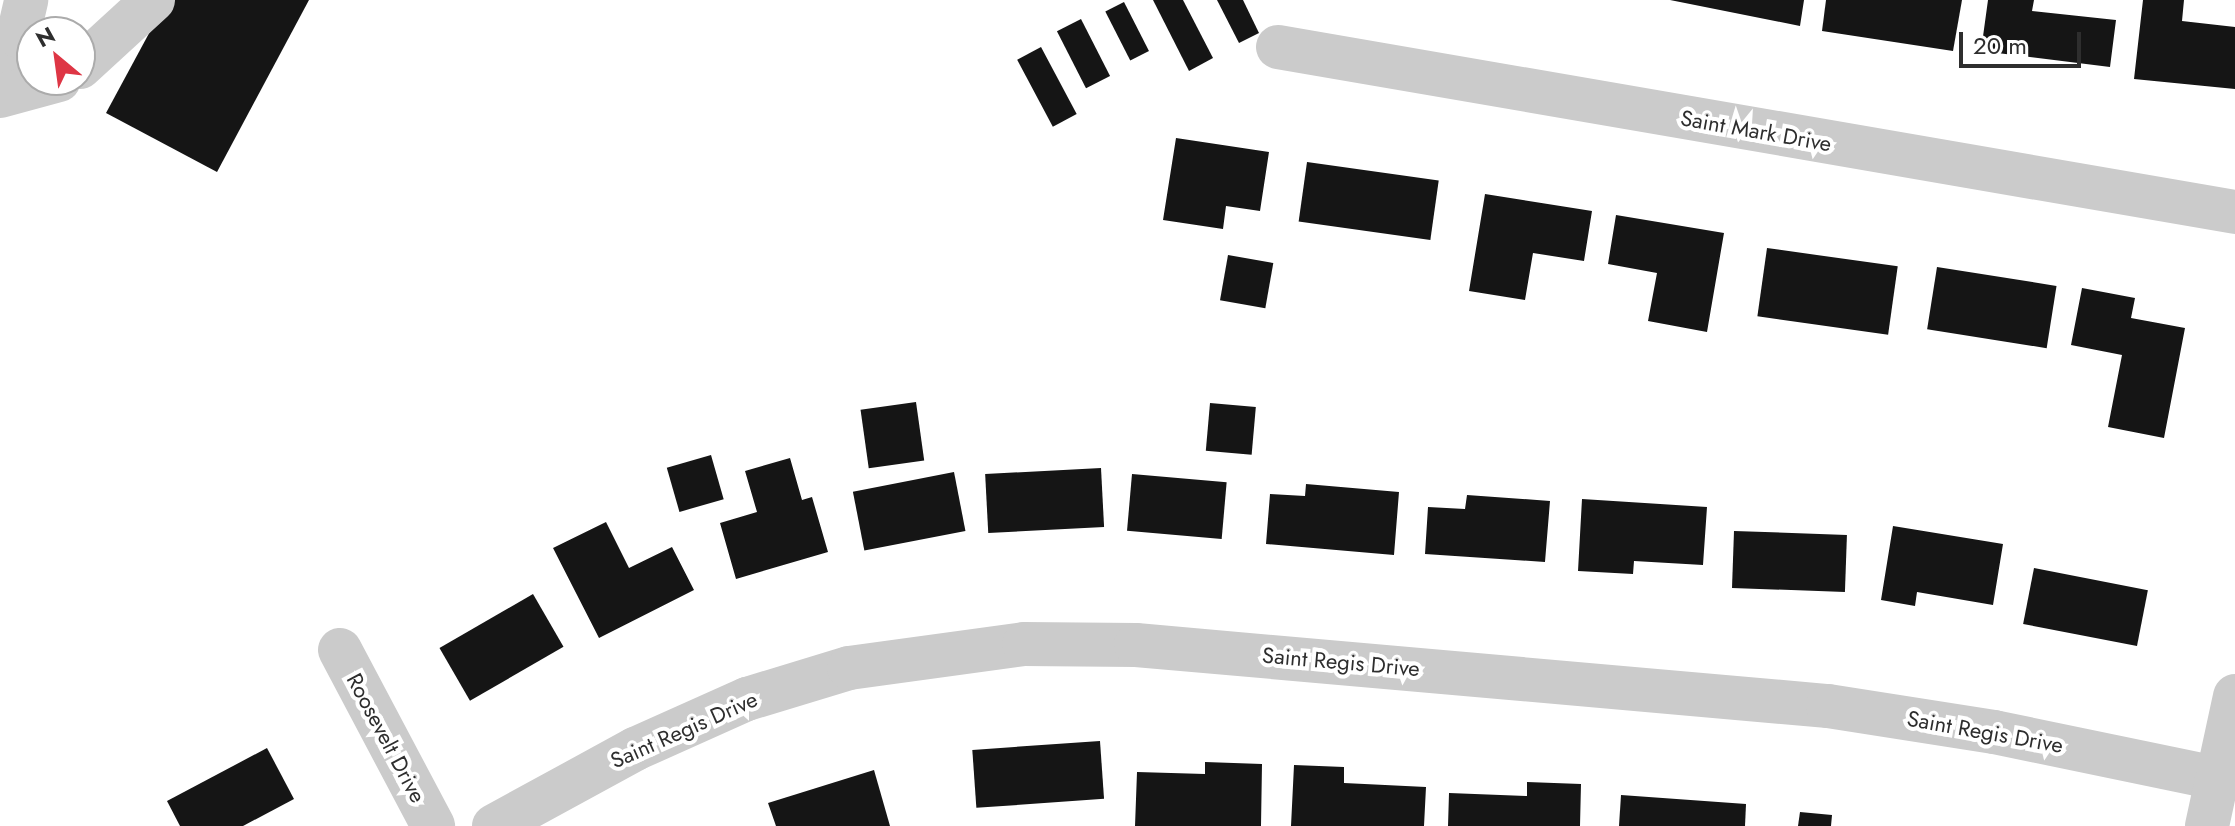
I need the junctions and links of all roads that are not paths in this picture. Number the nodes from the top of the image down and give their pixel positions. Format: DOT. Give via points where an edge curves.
graph roads {
  1 [pos="26,0"];
  2 [pos="153,0"];
  3 [pos="1278,47"];
  4 [pos="96,52"];
  5 [pos="0,78"];
  6 [pos="2235,212"];
  7 [pos="340,650"];
  8 [pos="2235,696"];
  9 [pos="2217,778"];
  10 [pos="433,826"];
  11 [pos="494,826"];
  12 [pos="2207,826"];
  1 -- 5 [label="street"];
  2 -- 4 [label="street"];
  3 -- 6 [label="street, Saint Mark Drive"];
  7 -- 10 [label="street, Roosevelt Drive"];
  8 -- 9 [label="street"];
  9 -- 11 [label="street, Saint Regis Drive" via="1994,732 1828,706 1136,645 1024,644 849,668 747,699 635,749"];
  9 -- 12 [label="street"];
}
